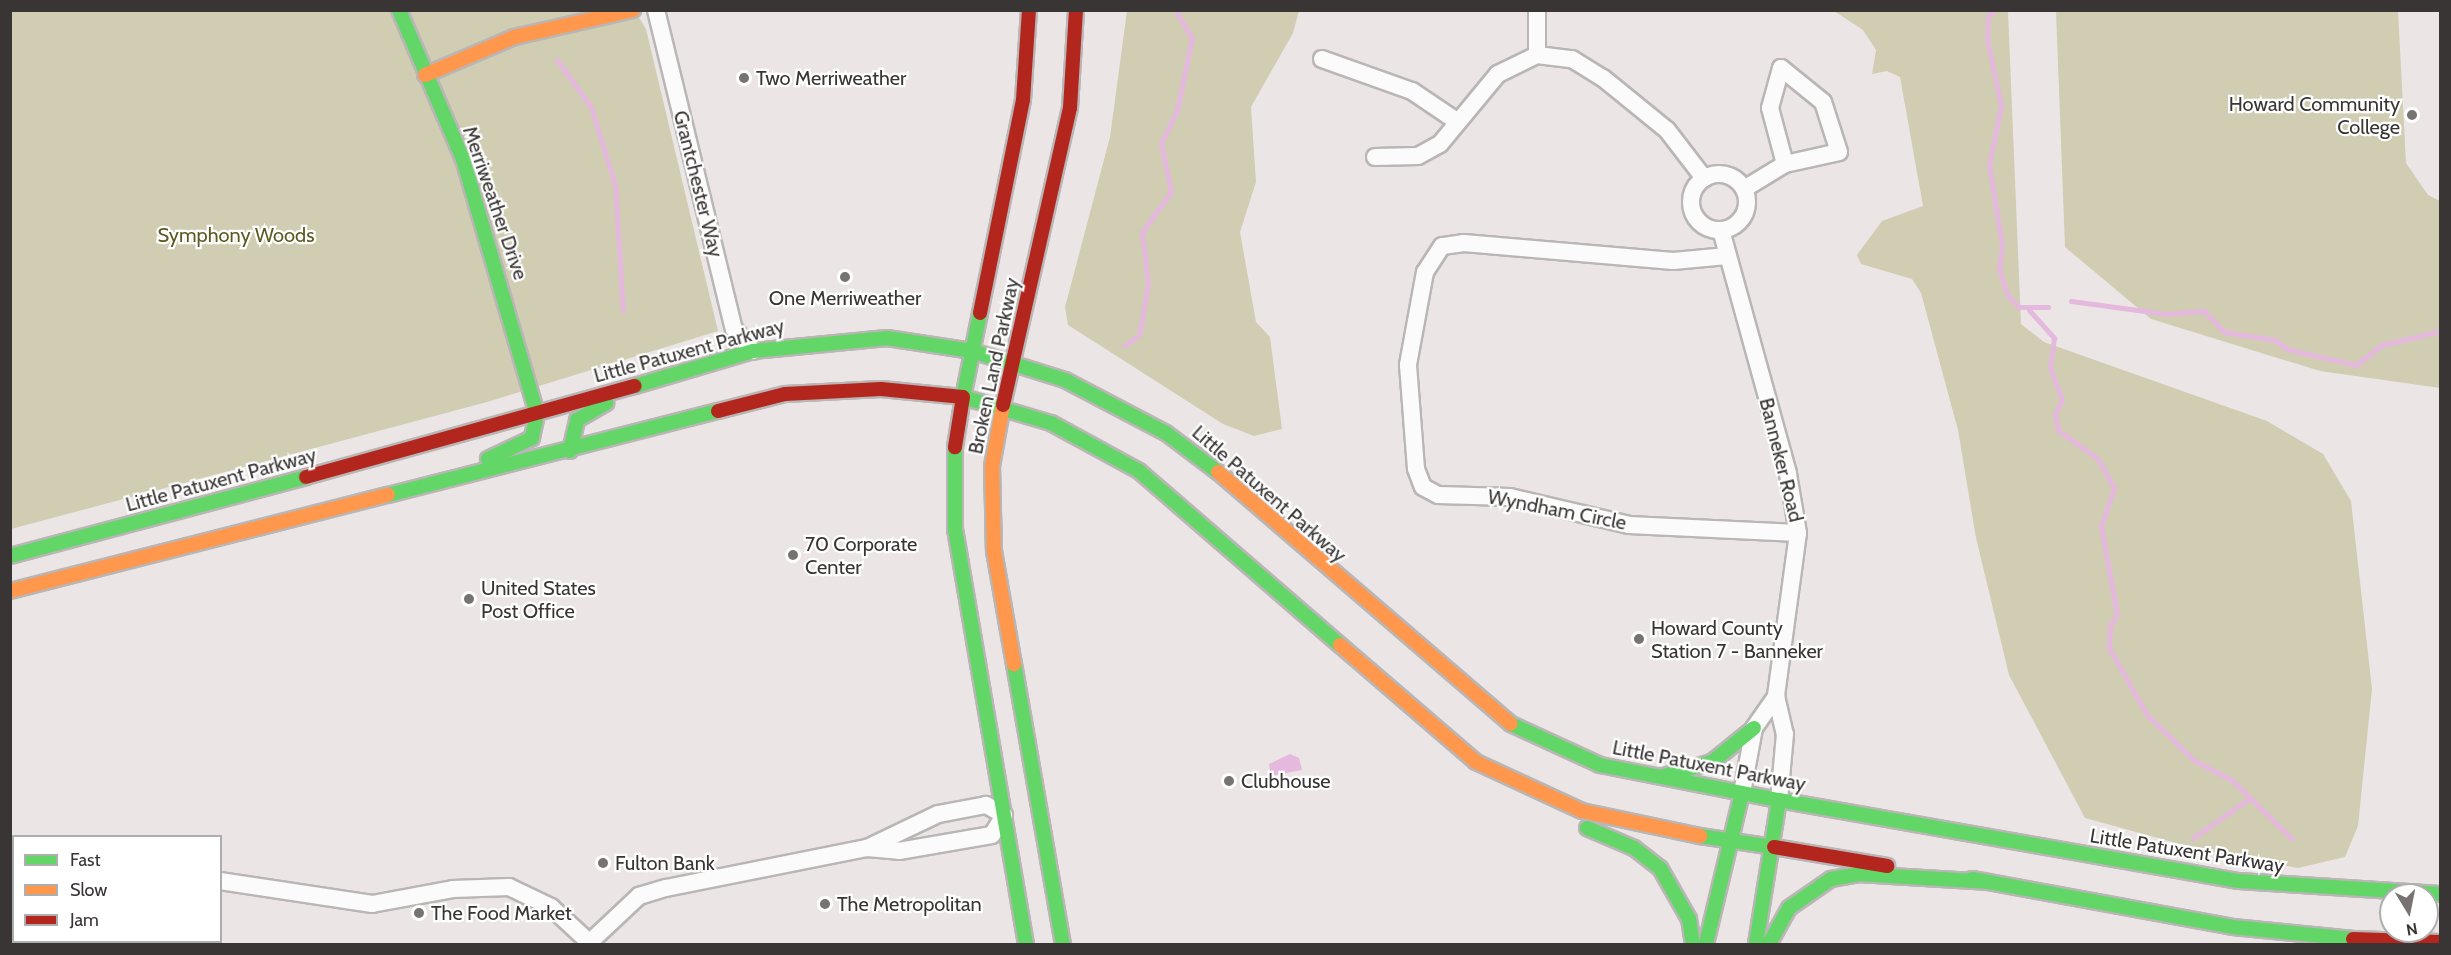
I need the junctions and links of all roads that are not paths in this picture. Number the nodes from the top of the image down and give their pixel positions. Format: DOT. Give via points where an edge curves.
graph roads {
  1 [pos="399,10"];
  2 [pos="633,10"];
  3 [pos="656,10"];
  4 [pos="1029,10"];
  5 [pos="1076,10"];
  6 [pos="1538,10"];
  7 [pos="1537,55"];
  8 [pos="1322,59"];
  9 [pos="425,75"];
  10 [pos="1458,122"];
  11 [pos="1375,157"];
  12 [pos="1785,164"];
  13 [pos="1704,178"];
  14 [pos="1744,189"];
  15 [pos="1721,230"];
  16 [pos="1726,256"];
  17 [pos="753,351"];
  18 [pos="972,351"];
  19 [pos="1014,361"];
  20 [pos="662,376"];
  21 [pos="963,397"];
  22 [pos="1003,405"];
  23 [pos="537,414"];
  24 [pos="420,447"];
  25 [pos="570,451"];
  26 [pos="426,486"];
  27 [pos="232,497"];
  28 [pos="243,530"];
  29 [pos="1798,533"];
  30 [pos="213,538"];
  31 [pos="10,556"];
  32 [pos="10,591"];
  33 [pos="1776,696"];
  34 [pos="1754,728"];
  35 [pos="1476,762"];
  36 [pos="1649,778"];
  37 [pos="1742,794"];
  38 [pos="1779,800"];
  39 [pos="1004,815"];
  40 [pos="1727,841"];
  41 [pos="1774,847"];
  42 [pos="867,848"];
  43 [pos="222,881"];
  44 [pos="1990,882"];
  45 [pos="2440,894"];
  46 [pos="2440,942"];
  47 [pos="590,944"];
  48 [pos="1026,945"];
  49 [pos="1063,945"];
  50 [pos="1693,945"];
  51 [pos="1706,945"];
  52 [pos="1756,945"];
  53 [pos="1769,945"];
  1 -- 9 [label="main road, Merriweather Drive"];
  2 -- 9 [label="main road" via="514,37"];
  3 -- 17 [label="street, Grantchester Way" via="734,329"];
  4 -- 18 [label="main road, Broken Land Parkway" via="1023,100"];
  5 -- 19 [label="main road, Broken Land Parkway" via="1070,108"];
  6 -- 7 [label="street"];
  7 -- 10 [label="street" via="1498,74"];
  7 -- 13 [label="street" via="1572,59 1604,78 1667,130"];
  8 -- 10 [label="street" via="1412,91"];
  9 -- 23 [label="main road, Merriweather Drive" via="487,229"];
  10 -- 11 [label="street" via="1429,152"];
  12 -- 12 [label="street" via="1839,152 1823,102 1781,68 1770,108"];
  12 -- 14 [label="street"];
  13 -- 14 [label="street" via="1726,175"];
  13 -- 15 [label="street" via="1692,192 1692,208 1703,226"];
  14 -- 15 [label="street" via="1745,213"];
  15 -- 16 [label="street, Banneker Road"];
  16 -- 29 [label="street, Banneker Road" via="1788,474"];
  16 -- 29 [label="street, Wyndham Circle" via="1682,261 1464,243 1442,246 1425,272 1408,365 1416,470 1423,487 1438,495 1500,495 1629,525"];
  17 -- 18 [label="main road, Little Patuxent Parkway" via="887,338"];
  17 -- 20 [label="main road, Little Patuxent Parkway"];
  18 -- 19 [label="main road, Little Patuxent Parkway"];
  18 -- 21 [label="main road, Broken Land Parkway"];
  19 -- 22 [label="main road, Broken Land Parkway"];
  19 -- 36 [label="main road, Little Patuxent Parkway" via="1115,403 1206,461 1500,718 1551,746"];
  20 -- 23 [label="main road, Little Patuxent Parkway"];
  20 -- 25 [label="main road" via="586,412 571,429"];
  21 -- 22 [label="main road"];
  21 -- 25 [label="main road" via="881,389 785,394"];
  21 -- 39 [label="main road, Broken Land Parkway" via="953,462 955,529"];
  22 -- 35 [label="main road" via="1095,443 1139,471"];
  22 -- 49 [label="main road, Broken Land Parkway" via="992,466 994,551"];
  23 -- 24 [label="main road, Little Patuxent Parkway"];
  23 -- 26 [label="main road" via="532,438"];
  24 -- 27 [label="main road, Little Patuxent Parkway"];
  24 -- 28 [label="main road" via="262,510"];
  25 -- 26 [label="main road"];
  26 -- 28 [label="main road"];
  27 -- 30 [label="main road" via="230,516"];
  27 -- 31 [label="main road, Little Patuxent Parkway"];
  28 -- 30 [label="main road"];
  29 -- 33 [label="street, Banneker Road"];
  30 -- 32 [label="main road"];
  33 -- 34 [label="street"];
  33 -- 38 [label="street, Banneker Road" via="1785,734"];
  34 -- 36 [label="main road" via="1712,762"];
  34 -- 37 [label="street"];
  35 -- 40 [label="main road" via="1582,811 1638,827"];
  35 -- 50 [label="main road" via="1524,799 1647,857 1679,898"];
  36 -- 37 [label="main road, Little Patuxent Parkway"];
  37 -- 38 [label="main road, Little Patuxent Parkway"];
  37 -- 40 [label="main road"];
  38 -- 41 [label="main road"];
  38 -- 45 [label="main road, Little Patuxent Parkway" via="2239,881"];
  39 -- 42 [label="street" via="986,805 938,814"];
  39 -- 42 [label="street" via="992,835 899,851"];
  39 -- 48 [label="main road, Broken Land Parkway"];
  40 -- 41 [label="main road"];
  40 -- 51 [label="main road"];
  41 -- 44 [label="main road"];
  41 -- 52 [label="main road"];
  42 -- 47 [label="street" via="639,896"];
  43 -- 47 [label="street" via="372,904 463,888 509,887 551,907"];
  44 -- 46 [label="main road" via="2266,931"];
  44 -- 53 [label="main road" via="1858,874 1832,879 1789,908"];
}
